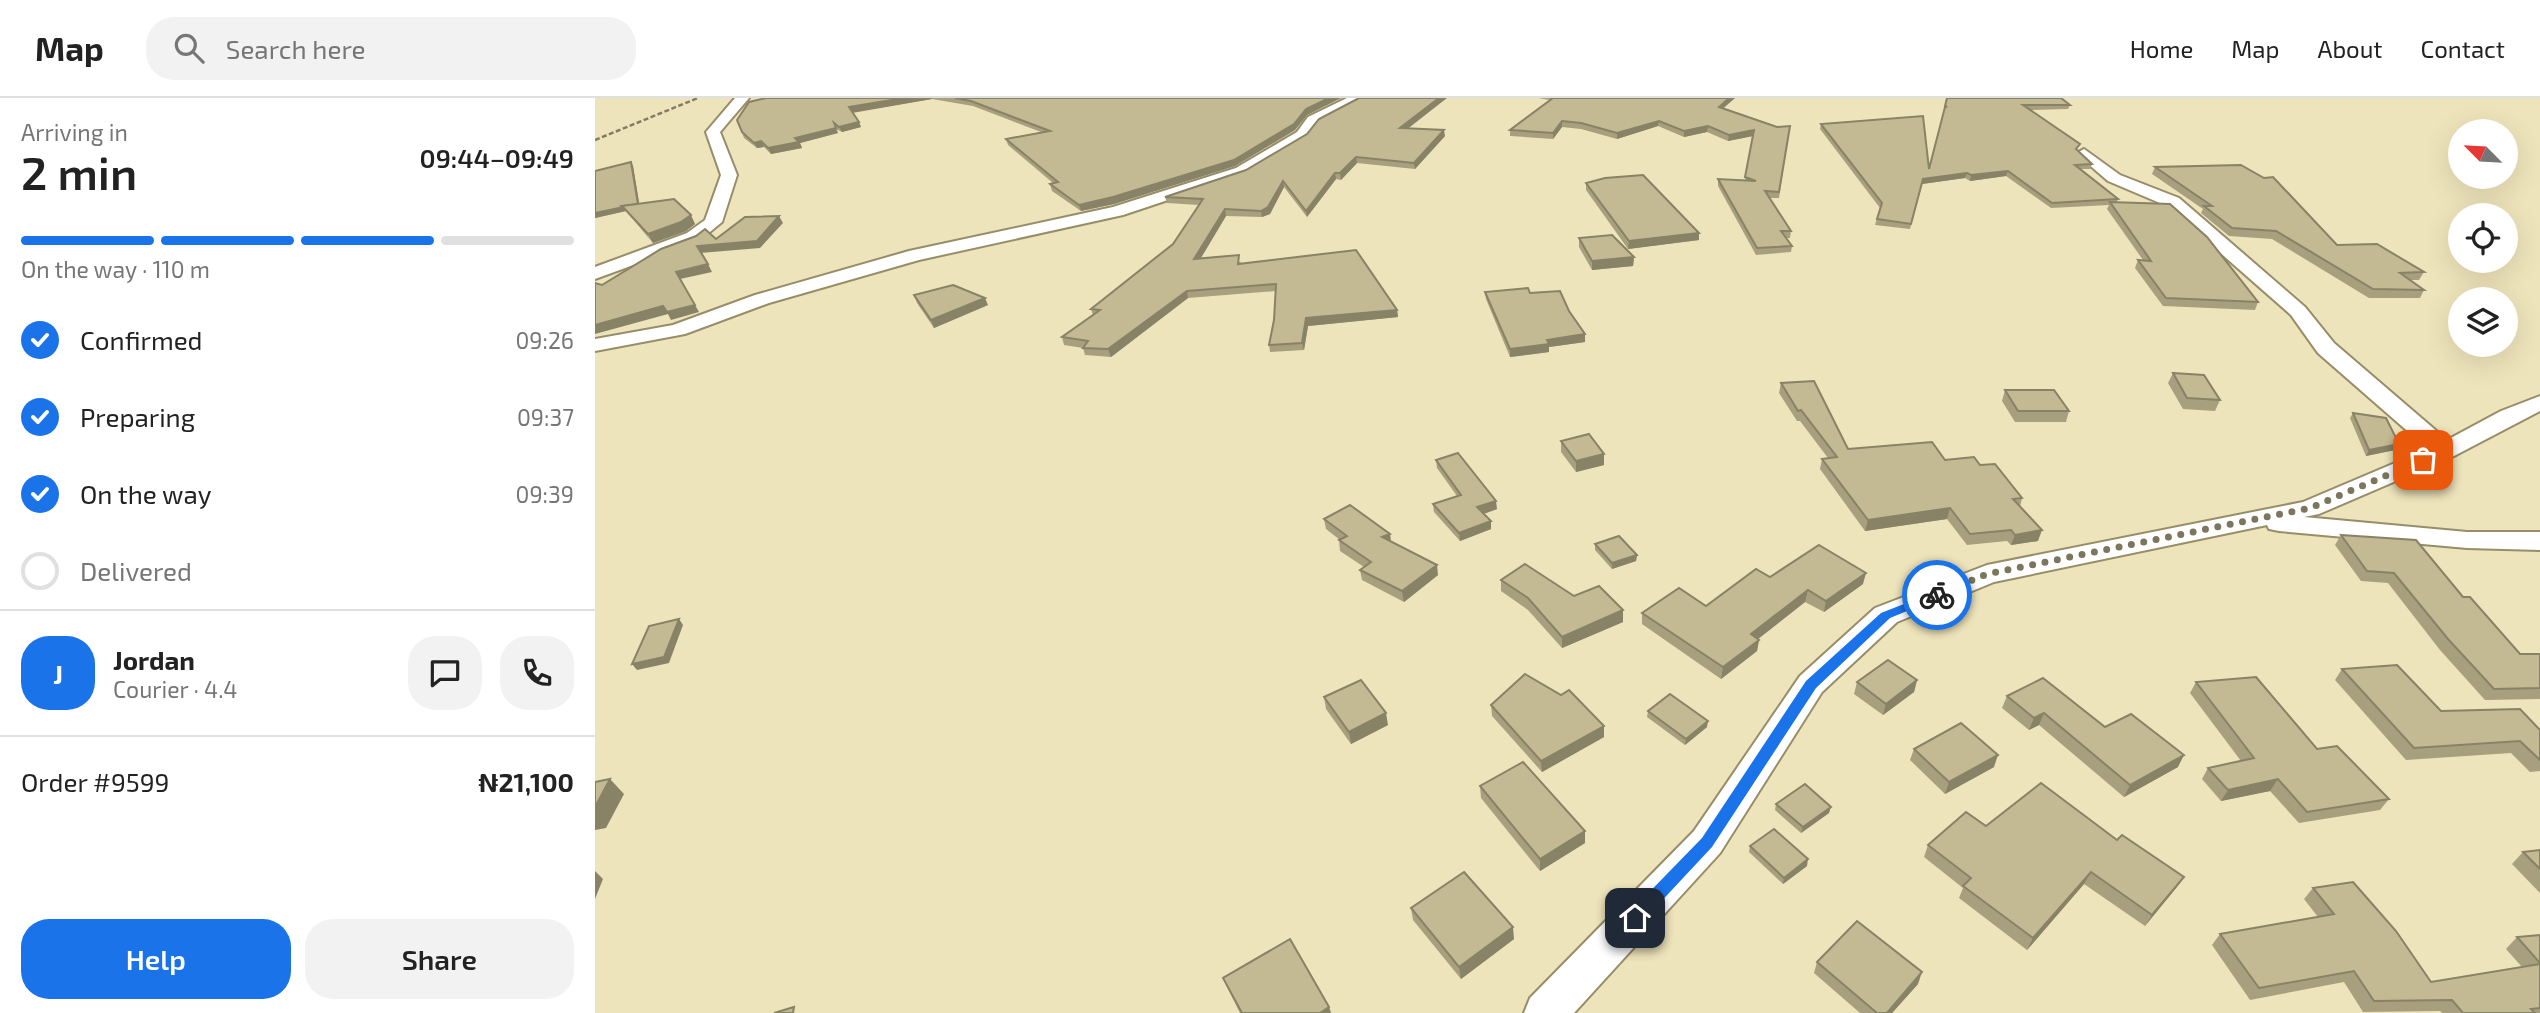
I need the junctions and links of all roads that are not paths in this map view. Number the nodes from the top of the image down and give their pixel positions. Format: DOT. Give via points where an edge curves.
graph roads {
  1 [pos="742,98"];
  2 [pos="1357,98"];
  3 [pos="2084,153"];
  4 [pos="595,273"];
  5 [pos="595,345"];
  6 [pos="2540,403"];
  7 [pos="2445,451"];
  8 [pos="2249,520"];
  9 [pos="2540,541"];
  10 [pos="1545,1013"];
  1 -- 4 [label="street" via="713,132 729,175 713,222 693,237"];
  2 -- 5 [label="street" via="1313,120 1302,135 1241,172 1117,211 915,254 753,302 678,330"];
  3 -- 7 [label="street" via="2114,177 2173,202 2298,311 2326,348"];
  6 -- 7 [label="street"];
  7 -- 8 [label="street" via="2310,508"];
  8 -- 9 [label="street" via="2466,540"];
  8 -- 10 [label="street" via="1987,574 1886,615 1811,684 1707,842"];
}
